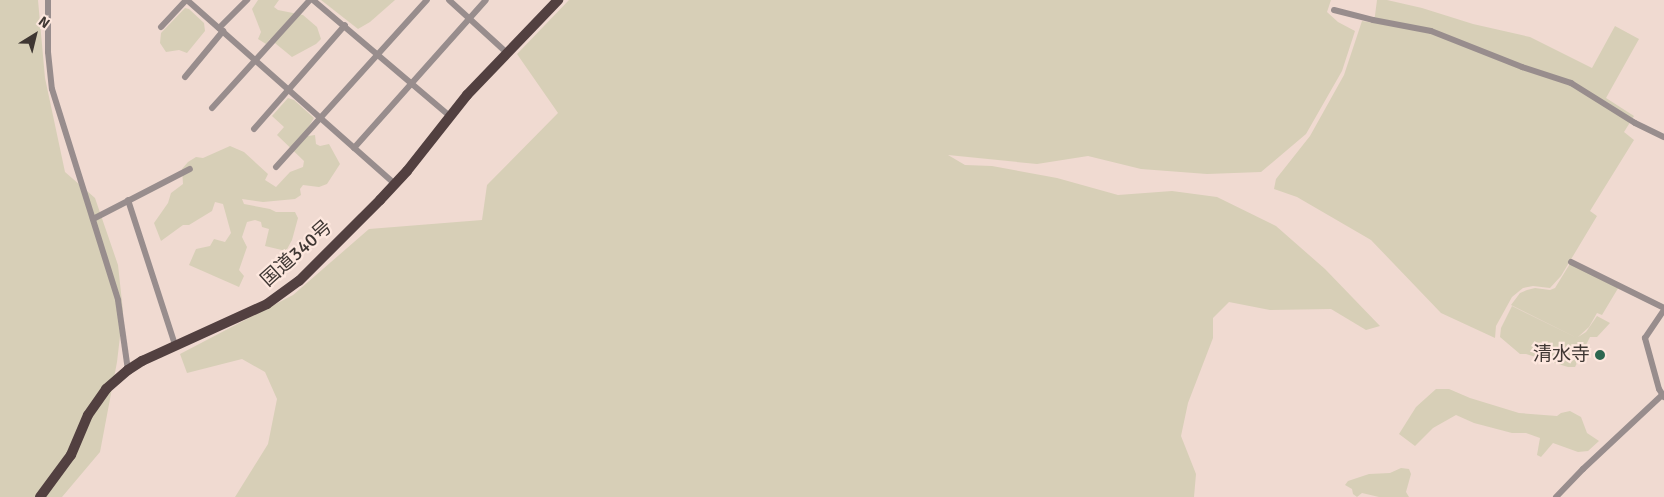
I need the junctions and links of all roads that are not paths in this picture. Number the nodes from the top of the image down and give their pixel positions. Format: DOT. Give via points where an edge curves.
graph roads {
  1 [pos="48,0"];
  2 [pos="187,0"];
  3 [pos="247,0"];
  4 [pos="312,0"];
  5 [pos="427,0"];
  6 [pos="449,0"];
  7 [pos="486,0"];
  8 [pos="558,0"];
  9 [pos="1334,10"];
  10 [pos="469,20"];
  11 [pos="345,25"];
  12 [pos="161,27"];
  13 [pos="221,29"];
  14 [pos="507,53"];
  15 [pos="379,54"];
  16 [pos="256,60"];
  17 [pos="185,77"];
  18 [pos="412,84"];
  19 [pos="289,90"];
  20 [pos="212,108"];
  21 [pos="450,116"];
  22 [pos="321,119"];
  23 [pos="254,129"];
  24 [pos="1664,137"];
  25 [pos="354,148"];
  26 [pos="276,167"];
  27 [pos="190,169"];
  28 [pos="395,184"];
  29 [pos="128,200"];
  30 [pos="93,219"];
  31 [pos="1571,262"];
  32 [pos="1664,309"];
  33 [pos="174,346"];
  34 [pos="128,370"];
  35 [pos="1663,396"];
  36 [pos="40,497"];
  37 [pos="1556,497"];
  1 -- 30 [label="street" via="52,89"];
  2 -- 12 [label="street"];
  2 -- 13 [label="street"];
  3 -- 13 [label="street"];
  4 -- 11 [label="street"];
  4 -- 16 [label="street"];
  5 -- 15 [label="street"];
  6 -- 10 [label="street"];
  7 -- 10 [label="street"];
  8 -- 14 [label="highway, 国道340号"];
  9 -- 24 [label="street" via="1431,31 1571,83"];
  10 -- 14 [label="street"];
  10 -- 18 [label="street"];
  11 -- 15 [label="street"];
  11 -- 19 [label="street"];
  13 -- 16 [label="street"];
  13 -- 17 [label="street"];
  14 -- 21 [label="highway, 国道340号"];
  15 -- 18 [label="street"];
  15 -- 22 [label="street"];
  16 -- 19 [label="street"];
  16 -- 20 [label="street"];
  18 -- 21 [label="street"];
  18 -- 25 [label="street"];
  19 -- 22 [label="street"];
  19 -- 23 [label="street"];
  21 -- 28 [label="highway, 国道340号"];
  22 -- 25 [label="street"];
  22 -- 26 [label="street"];
  25 -- 28 [label="street"];
  27 -- 29 [label="street"];
  28 -- 33 [label="highway, 国道340号" via="285,292 267,304"];
  29 -- 30 [label="street"];
  29 -- 33 [label="street"];
  30 -- 34 [label="street" via="118,300"];
  31 -- 32 [label="street"];
  32 -- 35 [label="street" via="1645,338"];
  33 -- 34 [label="highway, 国道340号"];
  34 -- 36 [label="highway, 国道340号" via="97,401 71,455"];
  35 -- 37 [label="street"];
}
